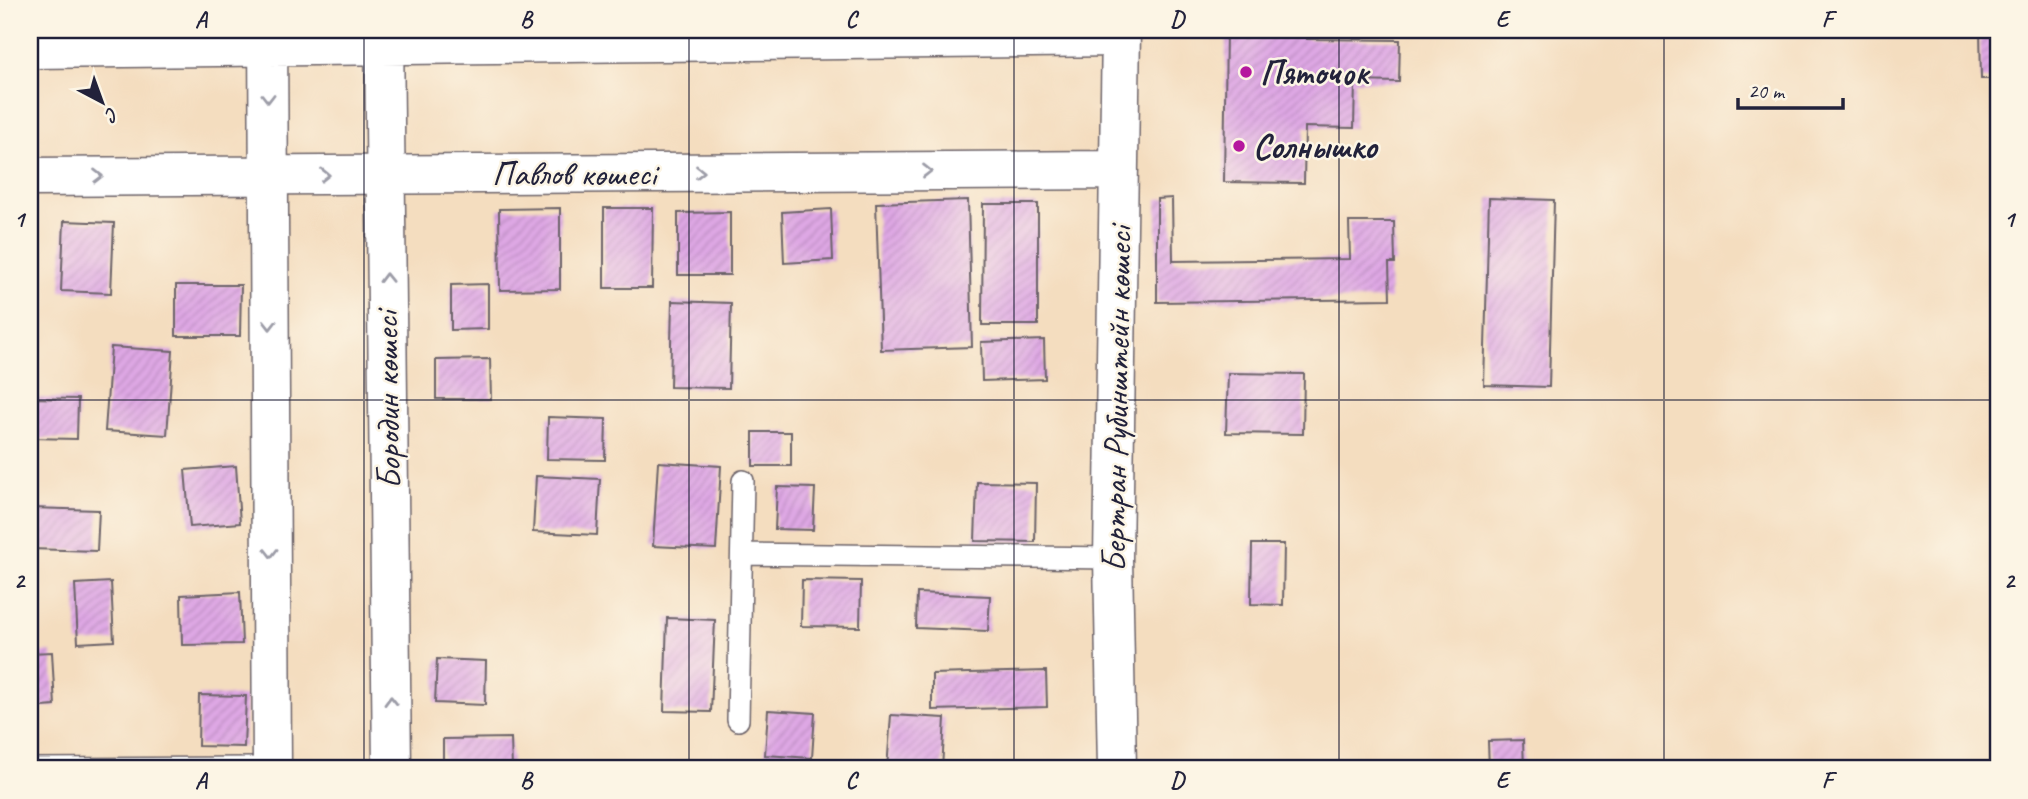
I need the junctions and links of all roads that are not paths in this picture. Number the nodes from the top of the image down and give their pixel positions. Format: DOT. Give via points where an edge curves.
graph roads {
  1 [pos="1121,34"];
  2 [pos="384,37"];
  3 [pos="268,38"];
  4 [pos="30,49"];
  5 [pos="1119,170"];
  6 [pos="385,174"];
  7 [pos="269,175"];
  8 [pos="30,177"];
  9 [pos="743,481"];
  10 [pos="742,554"];
  11 [pos="1113,558"];
  12 [pos="738,720"];
  13 [pos="272,768"];
  14 [pos="30,769"];
  15 [pos="392,769"];
  16 [pos="1117,769"];
  1 -- 2 [label="street"];
  1 -- 5 [label="street, Бертран Рубинштейн көшесі"];
  2 -- 3 [label="street"];
  2 -- 6 [label="street, Бородин көшесі"];
  3 -- 4 [label="street"];
  3 -- 7 [label="street, one-way"];
  6 -- 5 [label="street, Павлов көшесі, one-way"];
  5 -- 11 [label="street, Бертран Рубинштейн көшесі"];
  7 -- 6 [label="street, Павлов көшесі, one-way"];
  15 -- 6 [label="street, Бородин көшесі, one-way"];
  8 -- 7 [label="street, Павлов көшесі, one-way"];
  7 -- 13 [label="street, one-way"];
  9 -- 10 [label="lane"];
  10 -- 11 [label="lane"];
  10 -- 12 [label="lane"];
  11 -- 16 [label="street, Бертран Рубинштейн көшесі"];
  13 -- 14 [label="lane"];
}
